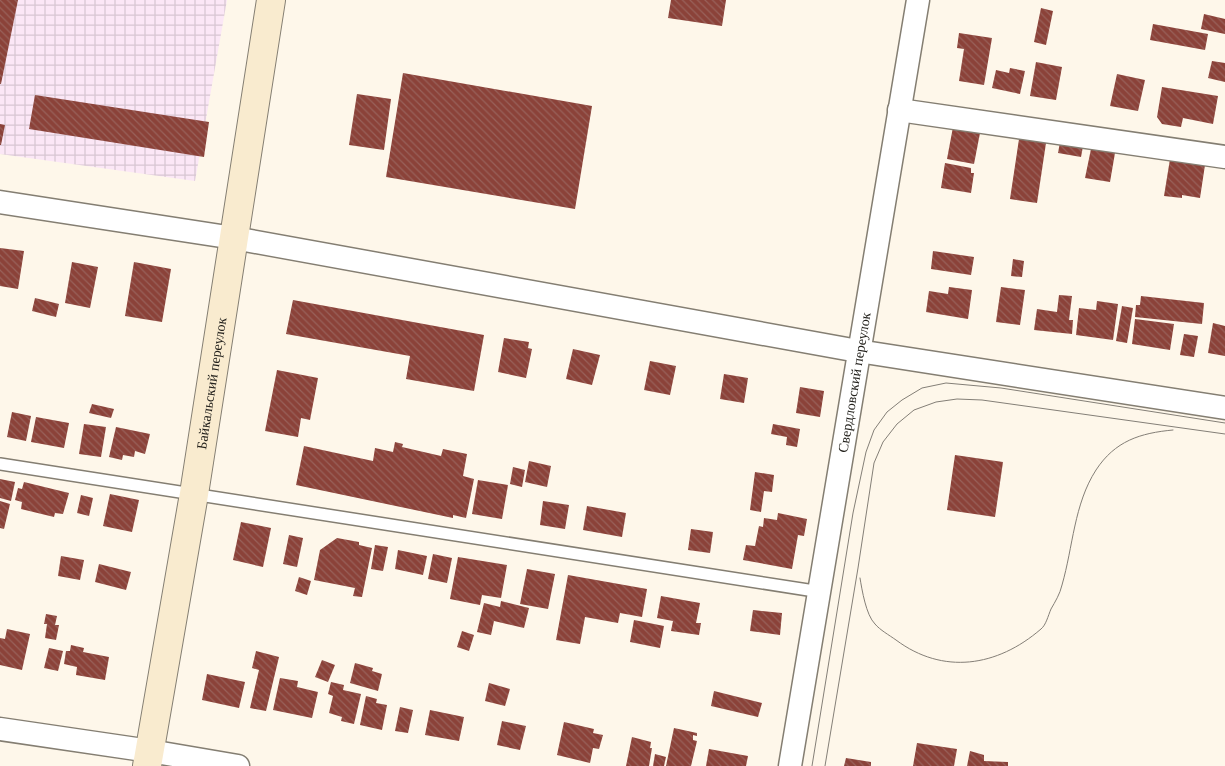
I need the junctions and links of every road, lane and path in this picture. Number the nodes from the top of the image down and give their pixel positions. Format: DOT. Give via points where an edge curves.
graph roads {
  1 [pos="271,0"];
  2 [pos="918,0"];
  3 [pos="900,110"];
  4 [pos="1225,157"];
  5 [pos="0,202"];
  6 [pos="234,238"];
  7 [pos="858,351"];
  8 [pos="1225,408"];
  9 [pos="0,464"];
  10 [pos="194,494"];
  11 [pos="820,592"];
  12 [pos="0,729"];
  13 [pos="149,758"];
  14 [pos="238,766"];
  15 [pos="790,766"];
  1 -- 6 [label="main road, Байкальский переулок"];
  2 -- 3 [label="street, Свердловский переулок"];
  3 -- 4 [label="street"];
  3 -- 7 [label="street, Свердловский переулок"];
  5 -- 6 [label="street"];
  6 -- 7 [label="street"];
  6 -- 10 [label="main road, Байкальский переулок"];
  7 -- 8 [label="street"];
  7 -- 11 [label="street, Свердловский переулок"];
  9 -- 10 [label="lane"];
  10 -- 11 [label="lane"];
  10 -- 13 [label="main road, Байкальский переулок"];
  11 -- 15 [label="street, Свердловский переулок"];
  12 -- 13 [label="street"];
  13 -- 14 [label="street"];
}
